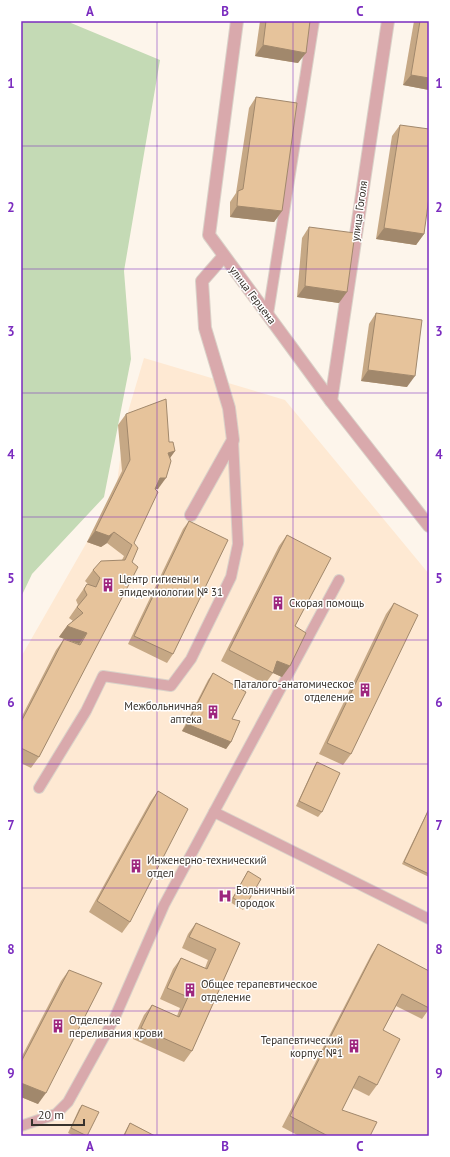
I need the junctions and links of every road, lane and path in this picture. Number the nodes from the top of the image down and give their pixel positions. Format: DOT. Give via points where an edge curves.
graph roads {
  1 [pos="238,21"];
  2 [pos="314,21"];
  3 [pos="388,21"];
  4 [pos="223,257"];
  5 [pos="268,314"];
  6 [pos="331,402"];
  7 [pos="233,440"];
  8 [pos="192,515"];
  9 [pos="429,526"];
  10 [pos="339,580"];
  11 [pos="39,788"];
  12 [pos="214,812"];
  13 [pos="429,919"];
  14 [pos="21,1126"];
  1 -- 4 [label="street, улица Герцена" via="209,235"];
  2 -- 5 [label="lane"];
  3 -- 6 [label="street, улица Гоголя"];
  4 -- 5 [label="street, улица Герцена"];
  4 -- 7 [label="street" via="202,282 205,328 229,408"];
  5 -- 6 [label="street, улица Герцена"];
  6 -- 9 [label="street, улица Герцена"];
  7 -- 8 [label="street"];
  7 -- 11 [label="lane" via="238,544 231,577 191,659 171,686 103,676 86,711"];
  10 -- 12 [label="lane"];
  12 -- 13 [label="lane"];
  12 -- 14 [label="lane" via="164,905 115,1016 68,1102 56,1114"];
}
